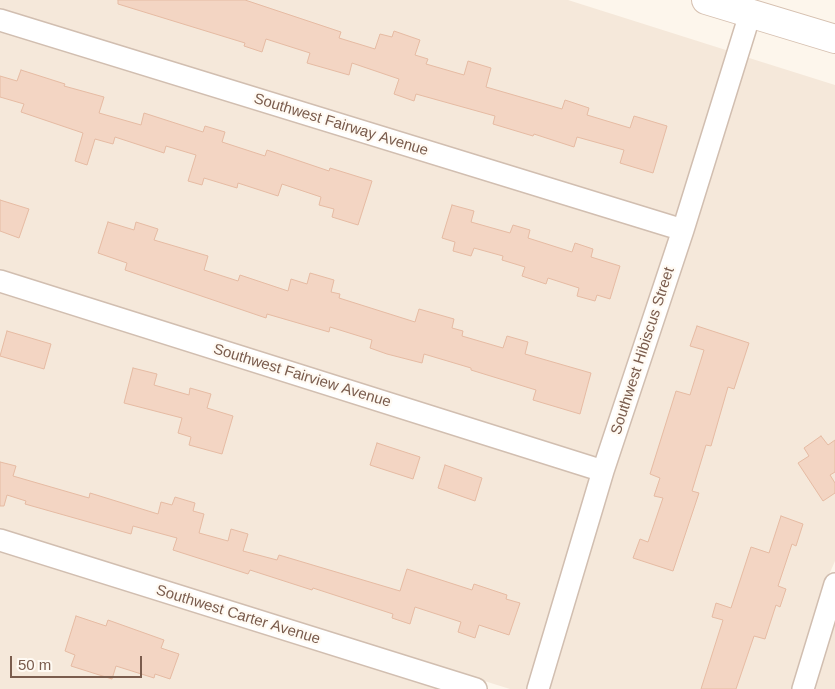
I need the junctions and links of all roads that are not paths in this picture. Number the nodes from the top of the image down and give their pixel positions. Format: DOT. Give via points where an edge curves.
graph roads {
  1 [pos="706,0"];
  2 [pos="750,14"];
  3 [pos="0,20"];
  4 [pos="835,39"];
  5 [pos="683,230"];
  6 [pos="0,281"];
  7 [pos="603,471"];
  8 [pos="0,540"];
  9 [pos="835,584"];
  10 [pos="476,689"];
  11 [pos="538,689"];
  12 [pos="802,689"];
  1 -- 2 [label="main road"];
  2 -- 4 [label="main road"];
  2 -- 5 [label="street, Southwest Hibiscus Street"];
  3 -- 5 [label="street, Southwest Fairway Avenue"];
  5 -- 7 [label="street, Southwest Hibiscus Street"];
  6 -- 7 [label="street, Southwest Fairview Avenue"];
  7 -- 11 [label="street, Southwest Hibiscus Street"];
  8 -- 10 [label="street, Southwest Carter Avenue"];
  9 -- 12 [label="street"];
}
